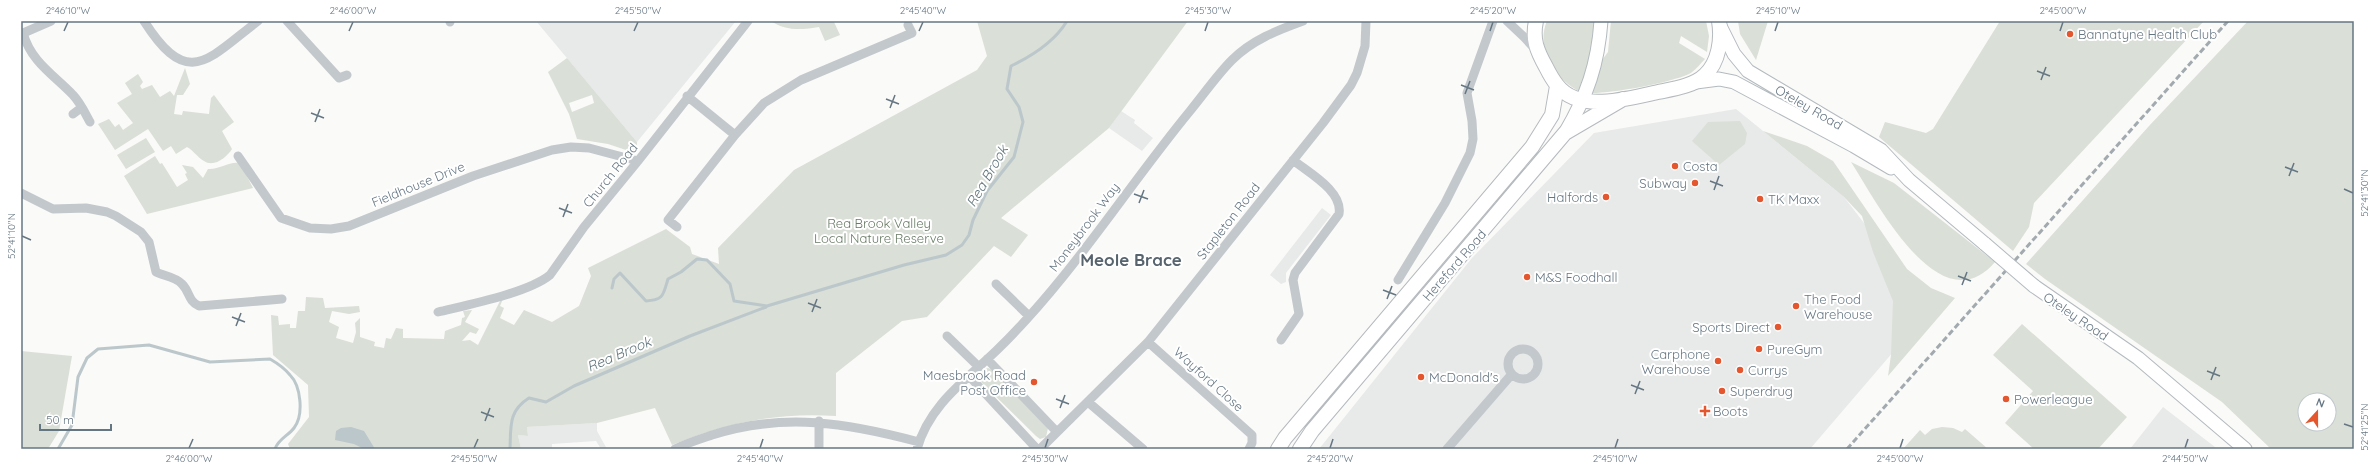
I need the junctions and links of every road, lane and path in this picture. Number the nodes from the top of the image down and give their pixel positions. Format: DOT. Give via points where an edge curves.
graph roads {
  1 [pos="51,21"];
  2 [pos="144,21"];
  3 [pos="258,21"];
  4 [pos="288,21"];
  5 [pos="748,21"];
  6 [pos="1303,21"];
  7 [pos="1366,21"];
  8 [pos="1493,21"];
  9 [pos="1507,21"];
  10 [pos="1536,21"];
  11 [pos="1601,21"];
  12 [pos="1720,23"];
  13 [pos="908,25"];
  14 [pos="22,33"];
  15 [pos="1538,53"];
  16 [pos="339,79"];
  17 [pos="1696,82"];
  18 [pos="1557,86"];
  19 [pos="687,96"];
  20 [pos="1623,99"];
  21 [pos="1584,100"];
  22 [pos="81,108"];
  23 [pos="73,114"];
  24 [pos="90,122"];
  25 [pos="1565,133"];
  26 [pos="735,136"];
  27 [pos="238,156"];
  28 [pos="1293,160"];
  29 [pos="638,161"];
  30 [pos="1909,180"];
  31 [pos="21,193"];
  32 [pos="677,227"];
  33 [pos="1398,280"];
  34 [pos="996,284"];
  35 [pos="282,299"];
  36 [pos="438,312"];
  37 [pos="1029,316"];
  38 [pos="947,336"];
  39 [pos="1281,340"];
  40 [pos="1148,342"];
  41 [pos="987,359"];
  42 [pos="978,367"];
  43 [pos="1512,374"];
  44 [pos="969,376"];
  45 [pos="1088,402"];
  46 [pos="819,421"];
  47 [pos="1057,432"];
  48 [pos="918,445"];
  49 [pos="675,449"];
  50 [pos="819,449"];
  51 [pos="1038,449"];
  52 [pos="1143,449"];
  53 [pos="1249,449"];
  54 [pos="1278,449"];
  55 [pos="1300,449"];
  56 [pos="1447,449"];
  57 [pos="2246,449"];
  1 -- 14 [label="street"];
  2 -- 3 [label="street" via="168,53 190,63 199,62 213,55"];
  4 -- 16 [label="street"];
  5 -- 19 [label="street, Church Road"];
  6 -- 37 [label="street, Moneybrook Way" via="1267,35 1231,60 1158,150 1079,257"];
  7 -- 28 [label="street, Stapleton Road" via="1362,59 1351,85"];
  8 -- 33 [label="street" via="1467,93 1473,139 1470,153 1429,240"];
  9 -- 15 [label="street"];
  10 -- 15 [label="main road" via="1534,36"];
  11 -- 21 [label="main road" via="1599,44"];
  12 -- 17 [label="main road" via="1716,60"];
  12 -- 30 [label="main road, Oteley Road" via="1734,54 1748,71 1881,150"];
  13 -- 26 [label="street" via="912,33 801,80 764,103"];
  14 -- 22 [label="street" via="38,62 74,96"];
  15 -- 18 [label="main road"];
  17 -- 20 [label="main road"];
  17 -- 30 [label="main road, Oteley Road" via="1719,79 1734,82 1854,146"];
  18 -- 21 [label="main road" via="1571,96"];
  18 -- 54 [label="main road, Hereford Road" via="1552,115 1532,147"];
  19 -- 26 [label="street"];
  19 -- 29 [label="street, Church Road"];
  20 -- 21 [label="main road"];
  20 -- 25 [label="main road, Hereford Road"];
  21 -- 25 [label="main road"];
  22 -- 23 [label="street"];
  22 -- 24 [label="street"];
  25 -- 55 [label="main road, Hereford Road" via="1312,431"];
  26 -- 32 [label="street" via="668,220"];
  27 -- 29 [label="street, Fieldhouse Drive" via="281,218 310,228 331,229 349,226 473,176 552,150 589,148"];
  28 -- 39 [label="street" via="1333,193 1340,206 1339,214 1295,273 1293,280 1299,314"];
  28 -- 40 [label="street, Stapleton Road"];
  29 -- 36 [label="street, Church Road" via="543,281"];
  30 -- 57 [label="main road, Oteley Road, bridge" via="2034,286 2138,358"];
  31 -- 35 [label="street" via="53,209 86,208 107,212 142,232 148,242 156,272 179,282 192,302 199,306"];
  34 -- 37 [label="street"];
  37 -- 41 [label="street, Moneybrook Way"];
  38 -- 42 [label="street"];
  40 -- 45 [label="street, Stapleton Road"];
  40 -- 53 [label="street, Wayford Close" via="1252,435"];
  41 -- 42 [label="street, Moneybrook Way"];
  41 -- 47 [label="street"];
  42 -- 44 [label="street, Moneybrook Way"];
  43 -- 56 [label="street"];
  44 -- 48 [label="street, Moneybrook Way" via="934,411 923,429"];
  44 -- 51 [label="street"];
  45 -- 47 [label="street, Stapleton Road"];
  45 -- 52 [label="street"];
  46 -- 48 [label="street" via="848,425"];
  46 -- 49 [label="street" via="746,426"];
  46 -- 50 [label="street"];
  47 -- 51 [label="street, Stapleton Road"];
}
